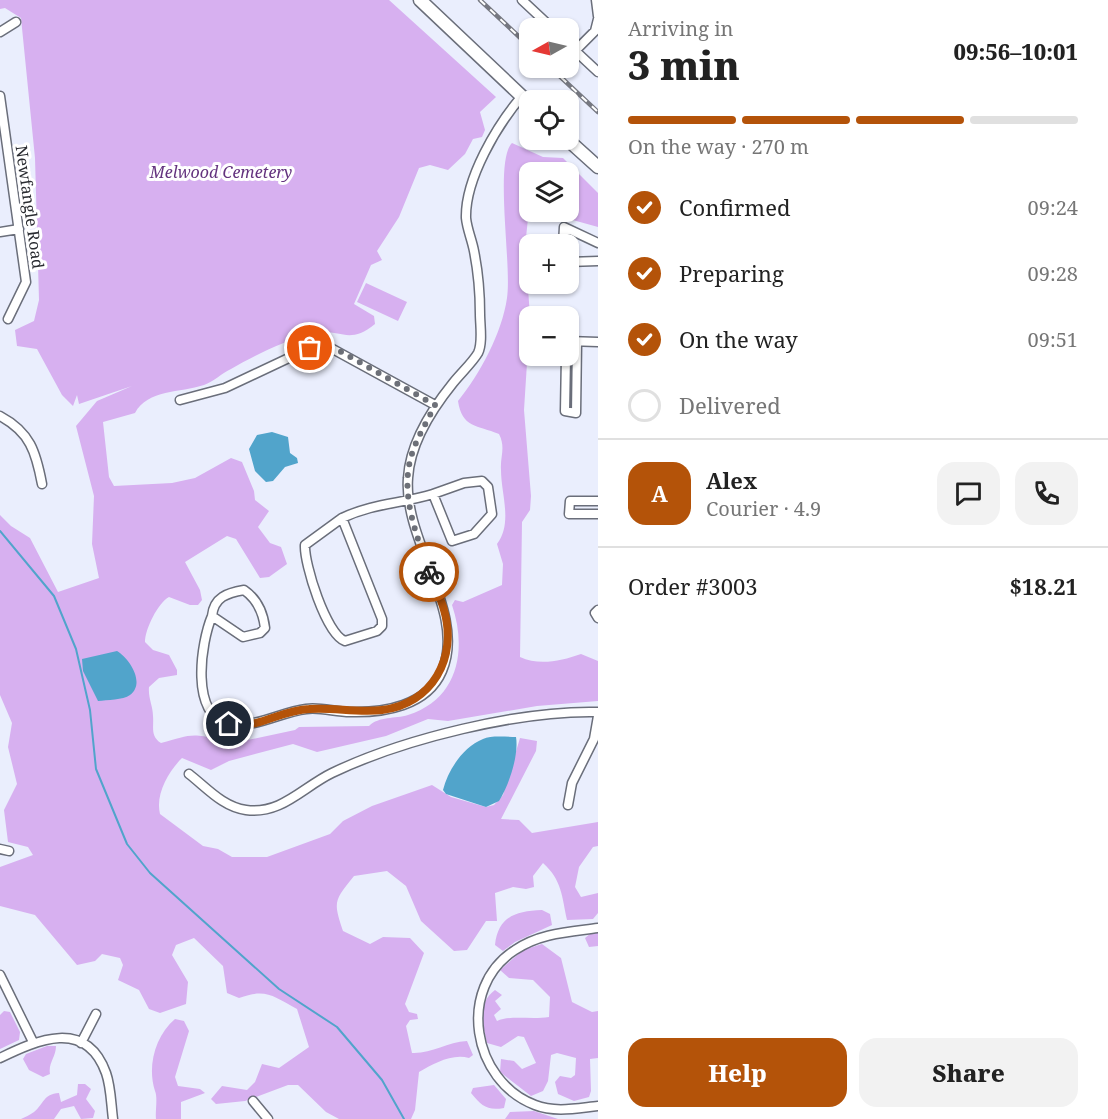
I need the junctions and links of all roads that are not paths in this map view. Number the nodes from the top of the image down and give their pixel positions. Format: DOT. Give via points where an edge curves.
graph roads {
  1 [pos="420,0"];
  2 [pos="522,0"];
  3 [pos="596,0"];
  4 [pos="541,18"];
  5 [pos="598,18"];
  6 [pos="16,22"];
  7 [pos="0,32"];
  8 [pos="579,43"];
  9 [pos="579,54"];
  10 [pos="598,72"];
  11 [pos="519,93"];
  12 [pos="0,96"];
  13 [pos="519,105"];
  14 [pos="4,147"];
  15 [pos="579,150"];
  16 [pos="598,167"];
  17 [pos="19,229"];
  18 [pos="0,232"];
  19 [pos="564,234"];
  20 [pos="579,234"];
  21 [pos="579,234"];
  22 [pos="598,243"];
  23 [pos="598,261"];
  24 [pos="579,262"];
  25 [pos="8,320"];
  26 [pos="579,342"];
  27 [pos="598,342"];
  28 [pos="566,366"];
  29 [pos="574,366"];
  30 [pos="180,400"];
  31 [pos="435,405"];
  32 [pos="0,416"];
  33 [pos="42,484"];
  34 [pos="433,494"];
  35 [pos="598,501"];
  36 [pos="408,502"];
  37 [pos="598,514"];
  38 [pos="342,519"];
  39 [pos="598,610"];
  40 [pos="212,616"];
  41 [pos="598,618"];
  42 [pos="598,714"];
  43 [pos="189,774"];
  44 [pos="568,805"];
  45 [pos="598,928"];
  46 [pos="0,975"];
  47 [pos="96,1014"];
  48 [pos="33,1042"];
  49 [pos="81,1043"];
  50 [pos="0,1058"];
  51 [pos="253,1101"];
  52 [pos="598,1106"];
  53 [pos="113,1119"];
  54 [pos="268,1119"];
  1 -- 11 [label="main road"];
  2 -- 4 [label="street"];
  3 -- 5 [label="street"];
  5 -- 8 [label="street" via="596,31"];
  6 -- 7 [label="street"];
  9 -- 10 [label="street"];
  12 -- 14 [label="street, Newfangle Road"];
  13 -- 31 [label="street" via="502,118 467,196 467,226 480,302 478,352"];
  14 -- 17 [label="street, Newfangle Road"];
  15 -- 16 [label="main road"];
  17 -- 18 [label="street"];
  17 -- 25 [label="street, Newfangle Road" via="26,282"];
  19 -- 20 [label="street" via="564,227"];
  21 -- 22 [label="street"];
  23 -- 24 [label="street"];
  26 -- 27 [label="street"];
  28 -- 29 [label="street" via="565,411 576,413"];
  30 -- 31 [label="street" via="225,388 310,348 329,346"];
  31 -- 36 [label="street" via="411,456"];
  32 -- 33 [label="street" via="29,438"];
  34 -- 34 [label="street" via="452,541 474,534 492,514 488,487 482,481"];
  34 -- 36 [label="street"];
  35 -- 37 [label="street" via="570,501 569,514"];
  36 -- 38 [label="street" via="372,505"];
  36 -- 40 [label="street" via="445,611 448,645 442,671 429,690 409,703 373,711 298,710 254,724 229,724 216,717 203,692 201,657"];
  38 -- 38 [label="street" via="382,619 377,631 345,641 335,635 304,559 305,545"];
  39 -- 41 [label="street"];
  40 -- 40 [label="street" via="219,599 244,590 255,597 265,628 243,637"];
  42 -- 43 [label="street" via="574,711 445,734 332,773 280,806 248,810 228,805"];
  42 -- 44 [label="street" via="594,739 572,783"];
  45 -- 52 [label="street" via="538,938 500,962 481,996 478,1031 484,1055 512,1093 548,1109"];
  46 -- 48 [label="street"];
  47 -- 49 [label="street"];
  48 -- 49 [label="street" via="58,1036"];
  48 -- 50 [label="street"];
  49 -- 53 [label="street" via="99,1060 106,1074"];
  51 -- 54 [label="street"];
}
